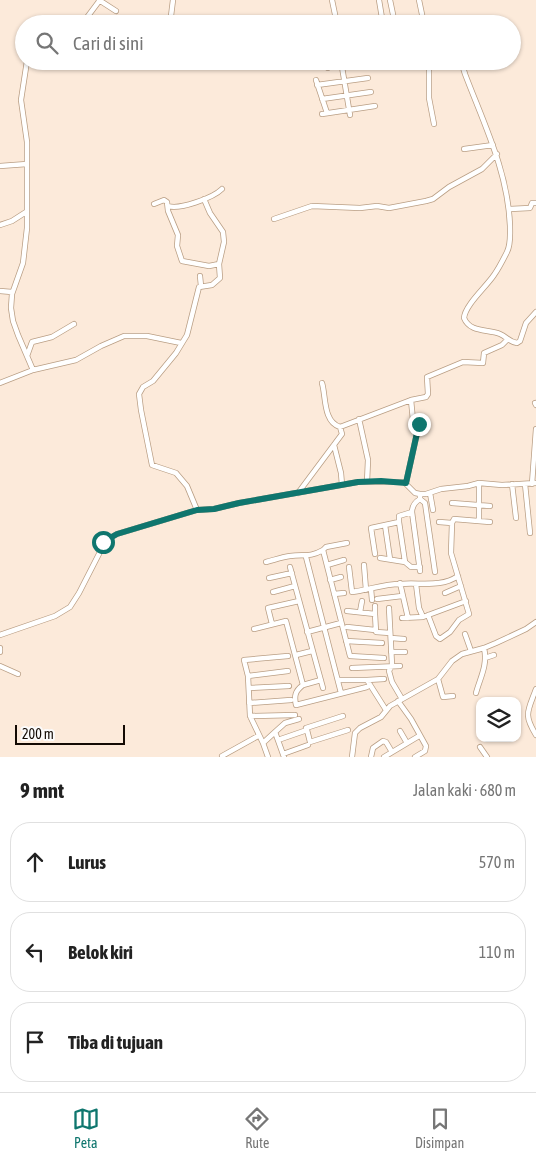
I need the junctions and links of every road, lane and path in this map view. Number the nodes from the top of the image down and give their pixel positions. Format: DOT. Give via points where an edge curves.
graph roads {
  1 [pos="100,0"];
  2 [pos="173,0"];
  3 [pos="332,0"];
  4 [pos="379,0"];
  5 [pos="390,0"];
  6 [pos="419,0"];
  7 [pos="116,11"];
  8 [pos="89,15"];
  9 [pos="171,15"];
  10 [pos="335,15"];
  11 [pos="382,15"];
  12 [pos="393,15"];
  13 [pos="422,15"];
  14 [pos="26,70"];
  15 [pos="342,70"];
  16 [pos="429,70"];
  17 [pos="464,70"];
  18 [pos="368,78"];
  19 [pos="344,81"];
  20 [pos="371,92"];
  21 [pos="347,96"];
  22 [pos="322,100"];
  23 [pos="375,106"];
  24 [pos="350,112"];
  25 [pos="434,124"];
  26 [pos="493,145"];
  27 [pos="464,149"];
  28 [pos="497,154"];
  29 [pos="27,164"];
  30 [pos="0,166"];
  31 [pos="222,189"];
  32 [pos="204,199"];
  33 [pos="536,203"];
  34 [pos="154,204"];
  35 [pos="168,206"];
  36 [pos="510,210"];
  37 [pos="26,212"];
  38 [pos="274,219"];
  39 [pos="0,225"];
  40 [pos="219,264"];
  41 [pos="200,276"];
  42 [pos="201,286"];
  43 [pos="0,291"];
  44 [pos="12,292"];
  45 [pos="536,312"];
  46 [pos="74,324"];
  47 [pos="507,340"];
  48 [pos="181,343"];
  49 [pos="27,356"];
  50 [pos="33,370"];
  51 [pos="0,383"];
  52 [pos="322,383"];
  53 [pos="411,400"];
  54 [pos="359,418"];
  55 [pos="340,427"];
  56 [pos="536,429"];
  57 [pos="334,445"];
  58 [pos="367,482"];
  59 [pos="406,483"];
  60 [pos="479,483"];
  61 [pos="534,483"];
  62 [pos="512,484"];
  63 [pos="525,484"];
  64 [pos="342,485"];
  65 [pos="298,493"];
  66 [pos="430,493"];
  67 [pos="420,497"];
  68 [pos="452,503"];
  69 [pos="479,505"];
  70 [pos="490,506"];
  71 [pos="197,510"];
  72 [pos="433,510"];
  73 [pos="412,512"];
  74 [pos="516,518"];
  75 [pos="479,520"];
  76 [pos="399,522"];
  77 [pos="439,522"];
  78 [pos="490,522"];
  79 [pos="452,523"];
  80 [pos="385,525"];
  81 [pos="530,533"];
  82 [pos="347,543"];
  83 [pos="322,550"];
  84 [pos="375,554"];
  85 [pos="306,557"];
  86 [pos="380,558"];
  87 [pos="390,559"];
  88 [pos="344,560"];
  89 [pos="266,562"];
  90 [pos="405,562"];
  91 [pos="326,565"];
  92 [pos="364,565"];
  93 [pos="290,567"];
  94 [pos="349,567"];
  95 [pos="435,572"];
  96 [pos="292,573"];
  97 [pos="458,576"];
  98 [pos="341,577"];
  99 [pos="269,578"];
  100 [pos="330,580"];
  101 [pos="400,584"];
  102 [pos="416,584"];
  103 [pos="295,586"];
  104 [pos="461,586"];
  105 [pos="368,590"];
  106 [pos="273,592"];
  107 [pos="344,592"];
  108 [pos="445,593"];
  109 [pos="334,594"];
  110 [pos="402,596"];
  111 [pos="299,601"];
  112 [pos="362,601"];
  113 [pos="466,601"];
  114 [pos="375,606"];
  115 [pos="389,608"];
  116 [pos="347,611"];
  117 [pos="360,612"];
  118 [pos="375,614"];
  119 [pos="426,616"];
  120 [pos="536,622"];
  121 [pos="341,623"];
  122 [pos="272,624"];
  123 [pos="324,627"];
  124 [pos="347,628"];
  125 [pos="254,629"];
  126 [pos="375,630"];
  127 [pos="308,632"];
  128 [pos="465,634"];
  129 [pos="0,635"];
  130 [pos="391,636"];
  131 [pos="404,638"];
  132 [pos="346,641"];
  133 [pos="382,643"];
  134 [pos="0,648"];
  135 [pos="484,648"];
  136 [pos="312,651"];
  137 [pos="471,651"];
  138 [pos="0,652"];
  139 [pos="391,652"];
  140 [pos="405,652"];
  141 [pos="296,655"];
  142 [pos="494,655"];
  143 [pos="288,656"];
  144 [pos="384,658"];
  145 [pos="485,658"];
  146 [pos="392,665"];
  147 [pos="0,666"];
  148 [pos="400,666"];
  149 [pos="352,668"];
  150 [pos="288,671"];
  151 [pos="18,674"];
  152 [pos="248,676"];
  153 [pos="384,678"];
  154 [pos="438,679"];
  155 [pos="320,680"];
  156 [pos="338,680"];
  157 [pos="367,680"];
  158 [pos="303,685"];
  159 [pos="289,686"];
  160 [pos="366,687"];
  161 [pos="249,688"];
  162 [pos="323,688"];
  163 [pos="536,689"];
  164 [pos="341,692"];
  165 [pos="476,693"];
  166 [pos="453,696"];
  167 [pos="291,700"];
  168 [pos="400,700"];
  169 [pos="249,703"];
  170 [pos="386,710"];
  171 [pos="250,716"];
  172 [pos="343,716"];
  173 [pos="307,730"];
  174 [pos="348,730"];
  175 [pos="400,731"];
  176 [pos="275,732"];
  177 [pos="258,736"];
  178 [pos="419,736"];
  179 [pos="536,736"];
  180 [pos="278,740"];
  181 [pos="263,742"];
  182 [pos="407,743"];
  183 [pos="308,745"];
  184 [pos="480,747"];
  185 [pos="392,752"];
  186 [pos="222,756"];
  187 [pos="283,756"];
  188 [pos="268,757"];
  189 [pos="352,757"];
  190 [pos="371,757"];
  191 [pos="384,757"];
  192 [pos="415,757"];
  193 [pos="487,757"];
  1 -- 7 [label="street"];
  1 -- 8 [label="street"];
  2 -- 9 [label="street"];
  3 -- 10 [label="street"];
  4 -- 11 [label="street"];
  5 -- 12 [label="street"];
  6 -- 13 [label="street"];
  14 -- 29 [label="street" via="21,100"];
  15 -- 19 [label="street"];
  16 -- 25 [label="street" via="429,99"];
  17 -- 26 [label="street"];
  18 -- 19 [label="street"];
  19 -- 21 [label="street"];
  19 -- 22 [label="street" via="317,83"];
  20 -- 21 [label="street"];
  21 -- 22 [label="street"];
  21 -- 24 [label="street"];
  22 -- 24 [label="street" via="324,114"];
  23 -- 24 [label="street"];
  26 -- 27 [label="street"];
  26 -- 28 [label="street"];
  28 -- 36 [label="street"];
  28 -- 38 [label="street" via="482,169 433,199 389,208 312,206"];
  29 -- 30 [label="street"];
  29 -- 37 [label="street"];
  31 -- 32 [label="street"];
  32 -- 35 [label="street"];
  32 -- 40 [label="street" via="223,232"];
  33 -- 36 [label="street" via="532,203 530,208"];
  34 -- 35 [label="street" via="164,200"];
  35 -- 40 [label="street" via="178,235 177,246 182,261 209,266"];
  36 -- 47 [label="street" via="509,249 464,317 471,326 500,334"];
  37 -- 39 [label="street"];
  37 -- 44 [label="street" via="23,263"];
  40 -- 42 [label="street" via="219,280 212,285"];
  41 -- 42 [label="street"];
  42 -- 48 [label="street" via="187,335"];
  43 -- 44 [label="street"];
  44 -- 49 [label="street" via="13,321"];
  45 -- 47 [label="street" via="526,323 520,341"];
  46 -- 49 [label="street" via="31,343"];
  47 -- 53 [label="street" via="484,353 483,364 463,362 427,377 428,396"];
  48 -- 50 [label="street" via="147,336 124,336 76,360"];
  48 -- 71 [label="street" via="176,354 139,396 152,464 176,473 187,486"];
  49 -- 50 [label="street"];
  50 -- 51 [label="street"];
  52 -- 55 [label="street" via="330,420"];
  53 -- 54 [label="street"];
  53 -- 59 [label="street" via="413,420 419,424"];
  54 -- 55 [label="street"];
  54 -- 58 [label="street" via="368,460"];
  55 -- 57 [label="street" via="342,434"];
  56 -- 61 [label="street"];
  57 -- 64 [label="street"];
  57 -- 65 [label="street"];
  58 -- 59 [label="street"];
  58 -- 64 [label="street"];
  59 -- 67 [label="street"];
  60 -- 62 [label="street"];
  60 -- 66 [label="street"];
  60 -- 69 [label="street"];
  61 -- 63 [label="street"];
  62 -- 63 [label="street"];
  62 -- 74 [label="street"];
  63 -- 81 [label="street"];
  64 -- 65 [label="street"];
  65 -- 71 [label="street"];
  66 -- 67 [label="street"];
  66 -- 72 [label="street"];
  67 -- 73 [label="street"];
  67 -- 95 [label="street" via="425,503"];
  68 -- 69 [label="street"];
  69 -- 70 [label="street"];
  69 -- 75 [label="street"];
  71 -- 129 [label="street" via="105,540 70,607 55,616"];
  73 -- 76 [label="street" via="399,516"];
  73 -- 90 [label="street" via="420,569"];
  75 -- 78 [label="street"];
  75 -- 79 [label="street" via="454,519"];
  76 -- 80 [label="street"];
  76 -- 90 [label="street"];
  77 -- 79 [label="street"];
  79 -- 97 [label="street" via="451,553"];
  80 -- 84 [label="street" via="371,528"];
  80 -- 87 [label="street"];
  82 -- 83 [label="street"];
  83 -- 85 [label="street"];
  83 -- 91 [label="street"];
  85 -- 89 [label="street" via="292,556"];
  85 -- 123 [label="street"];
  86 -- 87 [label="street"];
  87 -- 90 [label="street"];
  88 -- 91 [label="street"];
  91 -- 100 [label="street"];
  92 -- 105 [label="street"];
  93 -- 96 [label="street"];
  94 -- 105 [label="street" via="352,592"];
  96 -- 99 [label="street"];
  96 -- 103 [label="street"];
  97 -- 102 [label="street" via="438,583"];
  97 -- 104 [label="street"];
  98 -- 100 [label="street"];
  100 -- 109 [label="street"];
  101 -- 102 [label="street"];
  101 -- 105 [label="street"];
  101 -- 110 [label="street"];
  102 -- 119 [label="street" via="419,608"];
  103 -- 106 [label="street"];
  103 -- 111 [label="street"];
  104 -- 108 [label="street"];
  104 -- 113 [label="street"];
  105 -- 110 [label="street" via="374,600"];
  107 -- 109 [label="street"];
  109 -- 121 [label="street"];
  110 -- 119 [label="street" via="405,618"];
  111 -- 122 [label="street" via="268,608"];
  111 -- 127 [label="street"];
  112 -- 117 [label="street"];
  113 -- 119 [label="street"];
  113 -- 119 [label="street" via="470,614 442,639 436,636"];
  114 -- 118 [label="street"];
  115 -- 130 [label="street"];
  116 -- 117 [label="street"];
  117 -- 118 [label="street"];
  118 -- 126 [label="street"];
  120 -- 135 [label="street"];
  121 -- 123 [label="street"];
  121 -- 132 [label="street"];
  122 -- 125 [label="street"];
  122 -- 141 [label="street" via="286,621"];
  123 -- 127 [label="street"];
  123 -- 156 [label="street"];
  124 -- 126 [label="street"];
  126 -- 130 [label="street"];
  127 -- 136 [label="street"];
  128 -- 137 [label="street"];
  130 -- 131 [label="street"];
  130 -- 139 [label="street"];
  132 -- 133 [label="street"];
  132 -- 144 [label="street" via="350,656"];
  134 -- 138 [label="street"];
  135 -- 137 [label="street"];
  135 -- 145 [label="street"];
  136 -- 141 [label="street"];
  136 -- 155 [label="street"];
  137 -- 154 [label="street" via="458,657"];
  139 -- 140 [label="street"];
  139 -- 146 [label="street"];
  141 -- 158 [label="street"];
  142 -- 145 [label="street"];
  143 -- 152 [label="street" via="244,660"];
  145 -- 165 [label="street"];
  146 -- 148 [label="street"];
  146 -- 149 [label="street"];
  146 -- 168 [label="street" via="389,671"];
  147 -- 151 [label="street"];
  150 -- 152 [label="street"];
  152 -- 161 [label="street"];
  153 -- 157 [label="street"];
  154 -- 166 [label="street" via="443,697"];
  154 -- 168 [label="street"];
  155 -- 158 [label="street"];
  155 -- 162 [label="street"];
  156 -- 157 [label="street"];
  156 -- 164 [label="street"];
  157 -- 170 [label="street"];
  158 -- 164 [label="street" via="294,696 296,705"];
  159 -- 161 [label="street"];
  160 -- 164 [label="street"];
  161 -- 169 [label="street"];
  163 -- 179 [label="street" via="527,715"];
  167 -- 169 [label="street"];
  168 -- 170 [label="street"];
  168 -- 178 [label="street"];
  169 -- 171 [label="street"];
  170 -- 189 [label="street" via="381,717 355,733"];
  171 -- 176 [label="street" via="297,717"];
  171 -- 177 [label="street"];
  172 -- 173 [label="street"];
  173 -- 174 [label="street" via="310,742"];
  173 -- 180 [label="street"];
  175 -- 182 [label="street"];
  176 -- 180 [label="street"];
  176 -- 181 [label="street"];
  177 -- 181 [label="street"];
  177 -- 186 [label="street"];
  178 -- 182 [label="street"];
  178 -- 192 [label="street" via="426,749"];
  180 -- 187 [label="street"];
  181 -- 188 [label="street"];
  182 -- 185 [label="street"];
  183 -- 187 [label="street"];
  184 -- 193 [label="street"];
  185 -- 190 [label="street" via="383,742 373,748"];
  185 -- 191 [label="street"];
}
